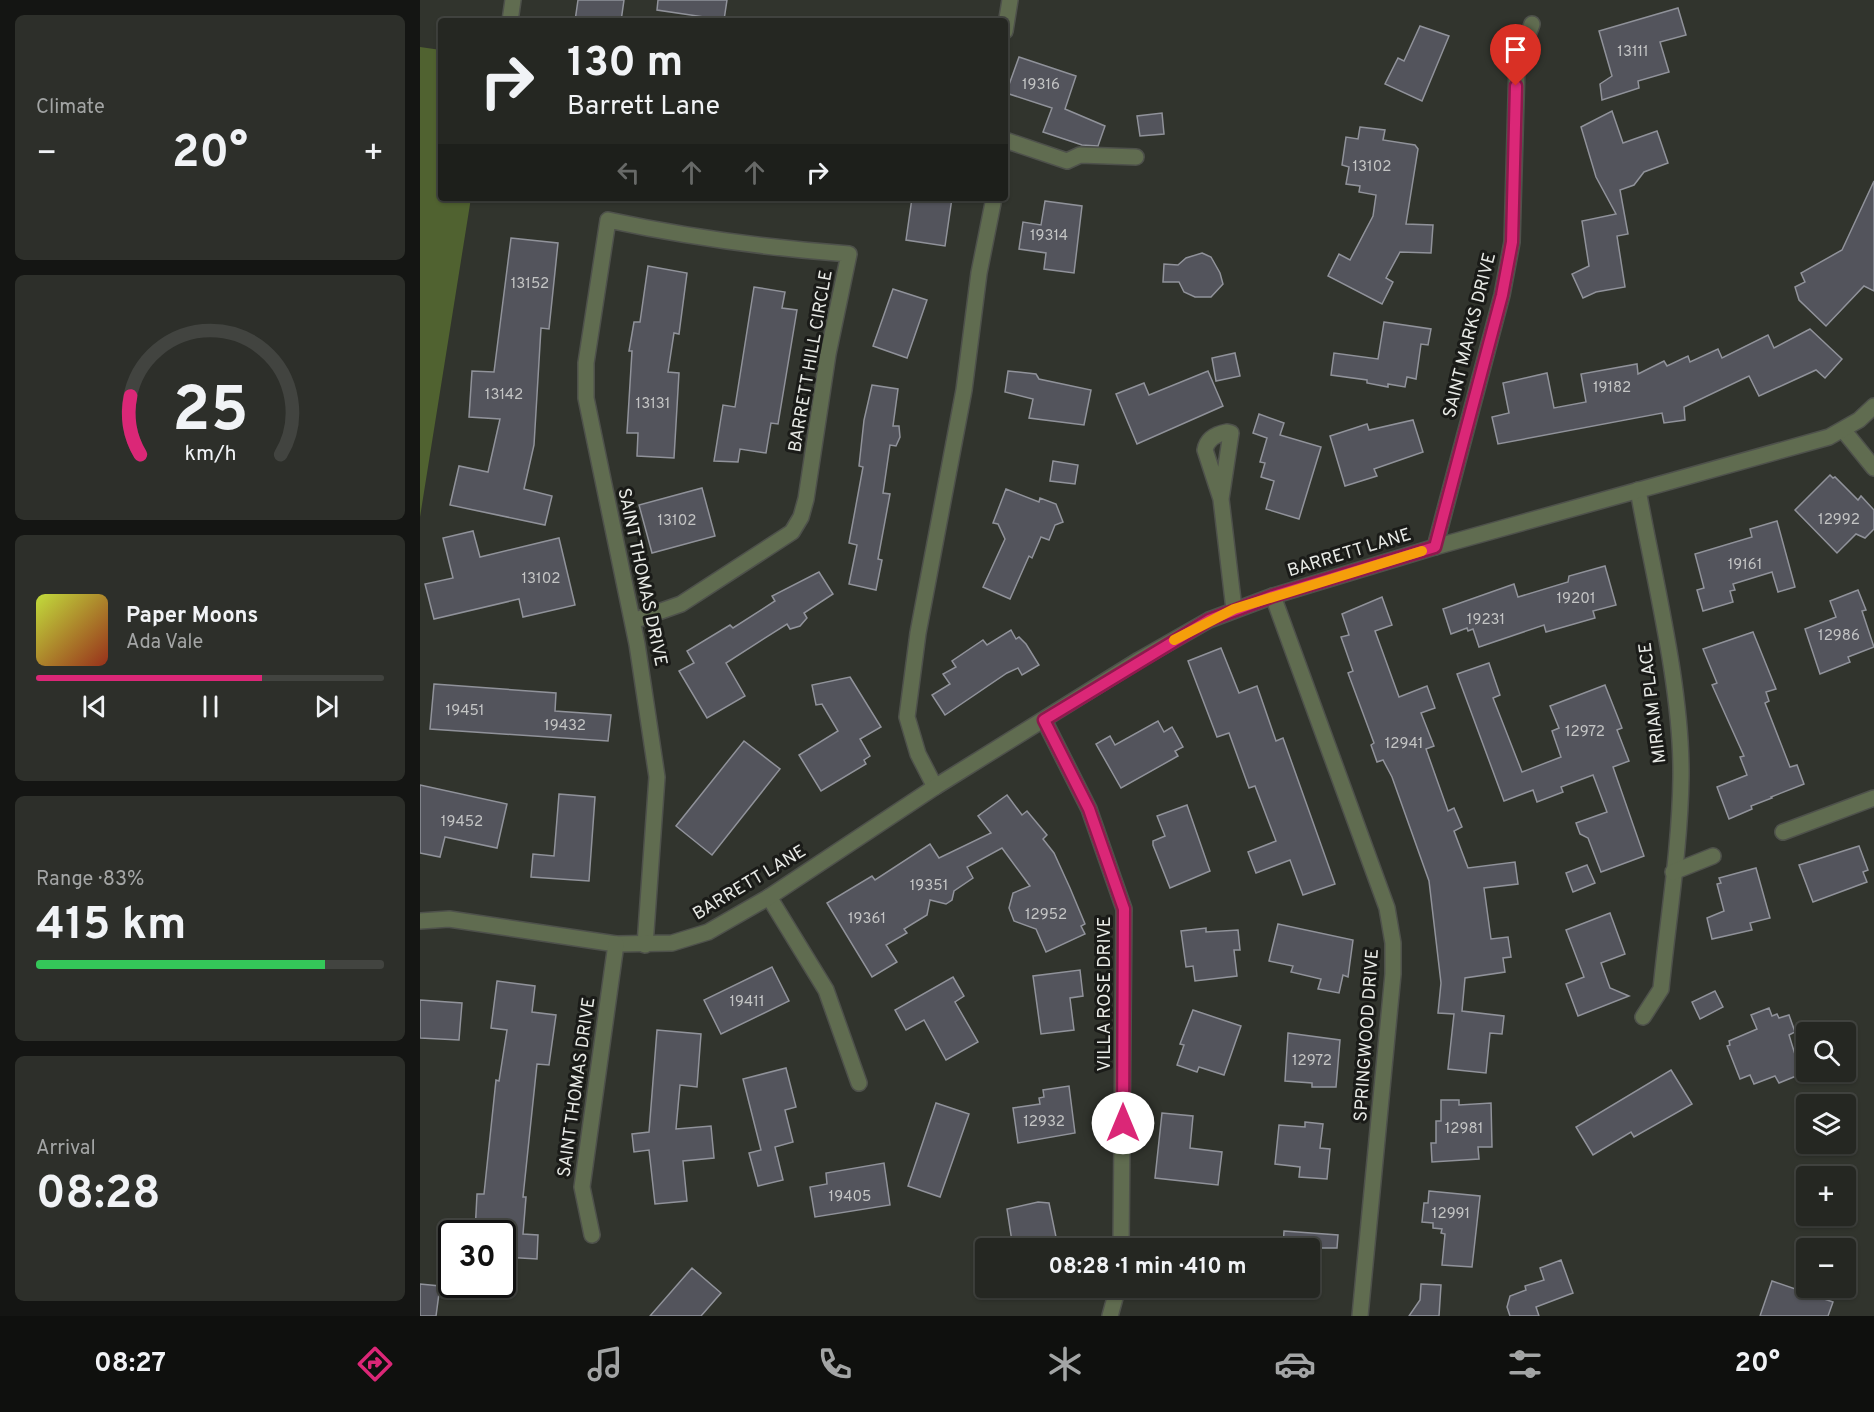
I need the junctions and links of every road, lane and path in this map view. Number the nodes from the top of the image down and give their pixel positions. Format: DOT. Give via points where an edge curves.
graph roads {
  1 [pos="513,0"];
  2 [pos="1010,0"];
  3 [pos="510,18"];
  4 [pos="1007,18"];
  5 [pos="1532,24"];
  6 [pos="1008,143"];
  7 [pos="1136,157"];
  8 [pos="993,201"];
  9 [pos="608,220"];
  10 [pos="1874,406"];
  11 [pos="1844,431"];
  12 [pos="1874,468"];
  13 [pos="1638,490"];
  14 [pos="1221,499"];
  15 [pos="1435,547"];
  16 [pos="1273,596"];
  17 [pos="1234,609"];
  18 [pos="633,621"];
  19 [pos="1044,720"];
  20 [pos="934,787"];
  21 [pos="1874,798"];
  22 [pos="1783,832"];
  23 [pos="1713,856"];
  24 [pos="1673,872"];
  25 [pos="769,897"];
  26 [pos="420,921"];
  27 [pos="616,944"];
  28 [pos="645,945"];
  29 [pos="1643,1017"];
  30 [pos="859,1083"];
  31 [pos="592,1235"];
  32 [pos="1121,1238"];
  33 [pos="1115,1298"];
  34 [pos="1110,1316"];
  35 [pos="1360,1316"];
  1 -- 3 [label="street"];
  2 -- 4 [label="street"];
  5 -- 15 [label="street, SAINT MARKS DRIVE" via="1516,64 1512,242 1502,295"];
  6 -- 7 [label="street" via="1067,161 1080,155"];
  8 -- 20 [label="street" via="979,273 964,390 918,633 907,717 918,754"];
  9 -- 18 [label="street, SAINT THOMAS DRIVE" via="586,363 586,398"];
  9 -- 18 [label="street, BARRETT HILL CIRCLE" via="669,232 849,254 801,517 792,532 681,604"];
  10 -- 11 [label="street, BARRETT LANE"];
  11 -- 12 [label="street"];
  11 -- 13 [label="street, BARRETT LANE"];
  13 -- 15 [label="street, BARRETT LANE"];
  13 -- 24 [label="street, MIRIAM PLACE" via="1678,722 1681,776"];
  14 -- 17 [label="street"];
  15 -- 16 [label="street, BARRETT LANE"];
  16 -- 17 [label="street, BARRETT LANE"];
  16 -- 35 [label="street, SPRINGWOOD DRIVE" via="1387,908 1394,943"];
  17 -- 19 [label="street, BARRETT LANE" via="1138,660"];
  18 -- 28 [label="street, SAINT THOMAS DRIVE" via="657,777"];
  19 -- 20 [label="street, BARRETT LANE"];
  19 -- 32 [label="street, VILLA ROSE DRIVE" via="1089,809 1124,909"];
  20 -- 25 [label="street, BARRETT LANE"];
  21 -- 22 [label="street"];
  23 -- 24 [label="street"];
  24 -- 29 [label="street, MIRIAM PLACE" via="1661,989"];
  25 -- 28 [label="street, BARRETT LANE" via="708,932 672,943"];
  25 -- 30 [label="street" via="826,990"];
  26 -- 27 [label="street, BARRETT LANE" via="449,919"];
  27 -- 28 [label="street, BARRETT LANE"];
  27 -- 31 [label="street, SAINT THOMAS DRIVE" via="582,1187"];
  33 -- 34 [label="street"];
}
